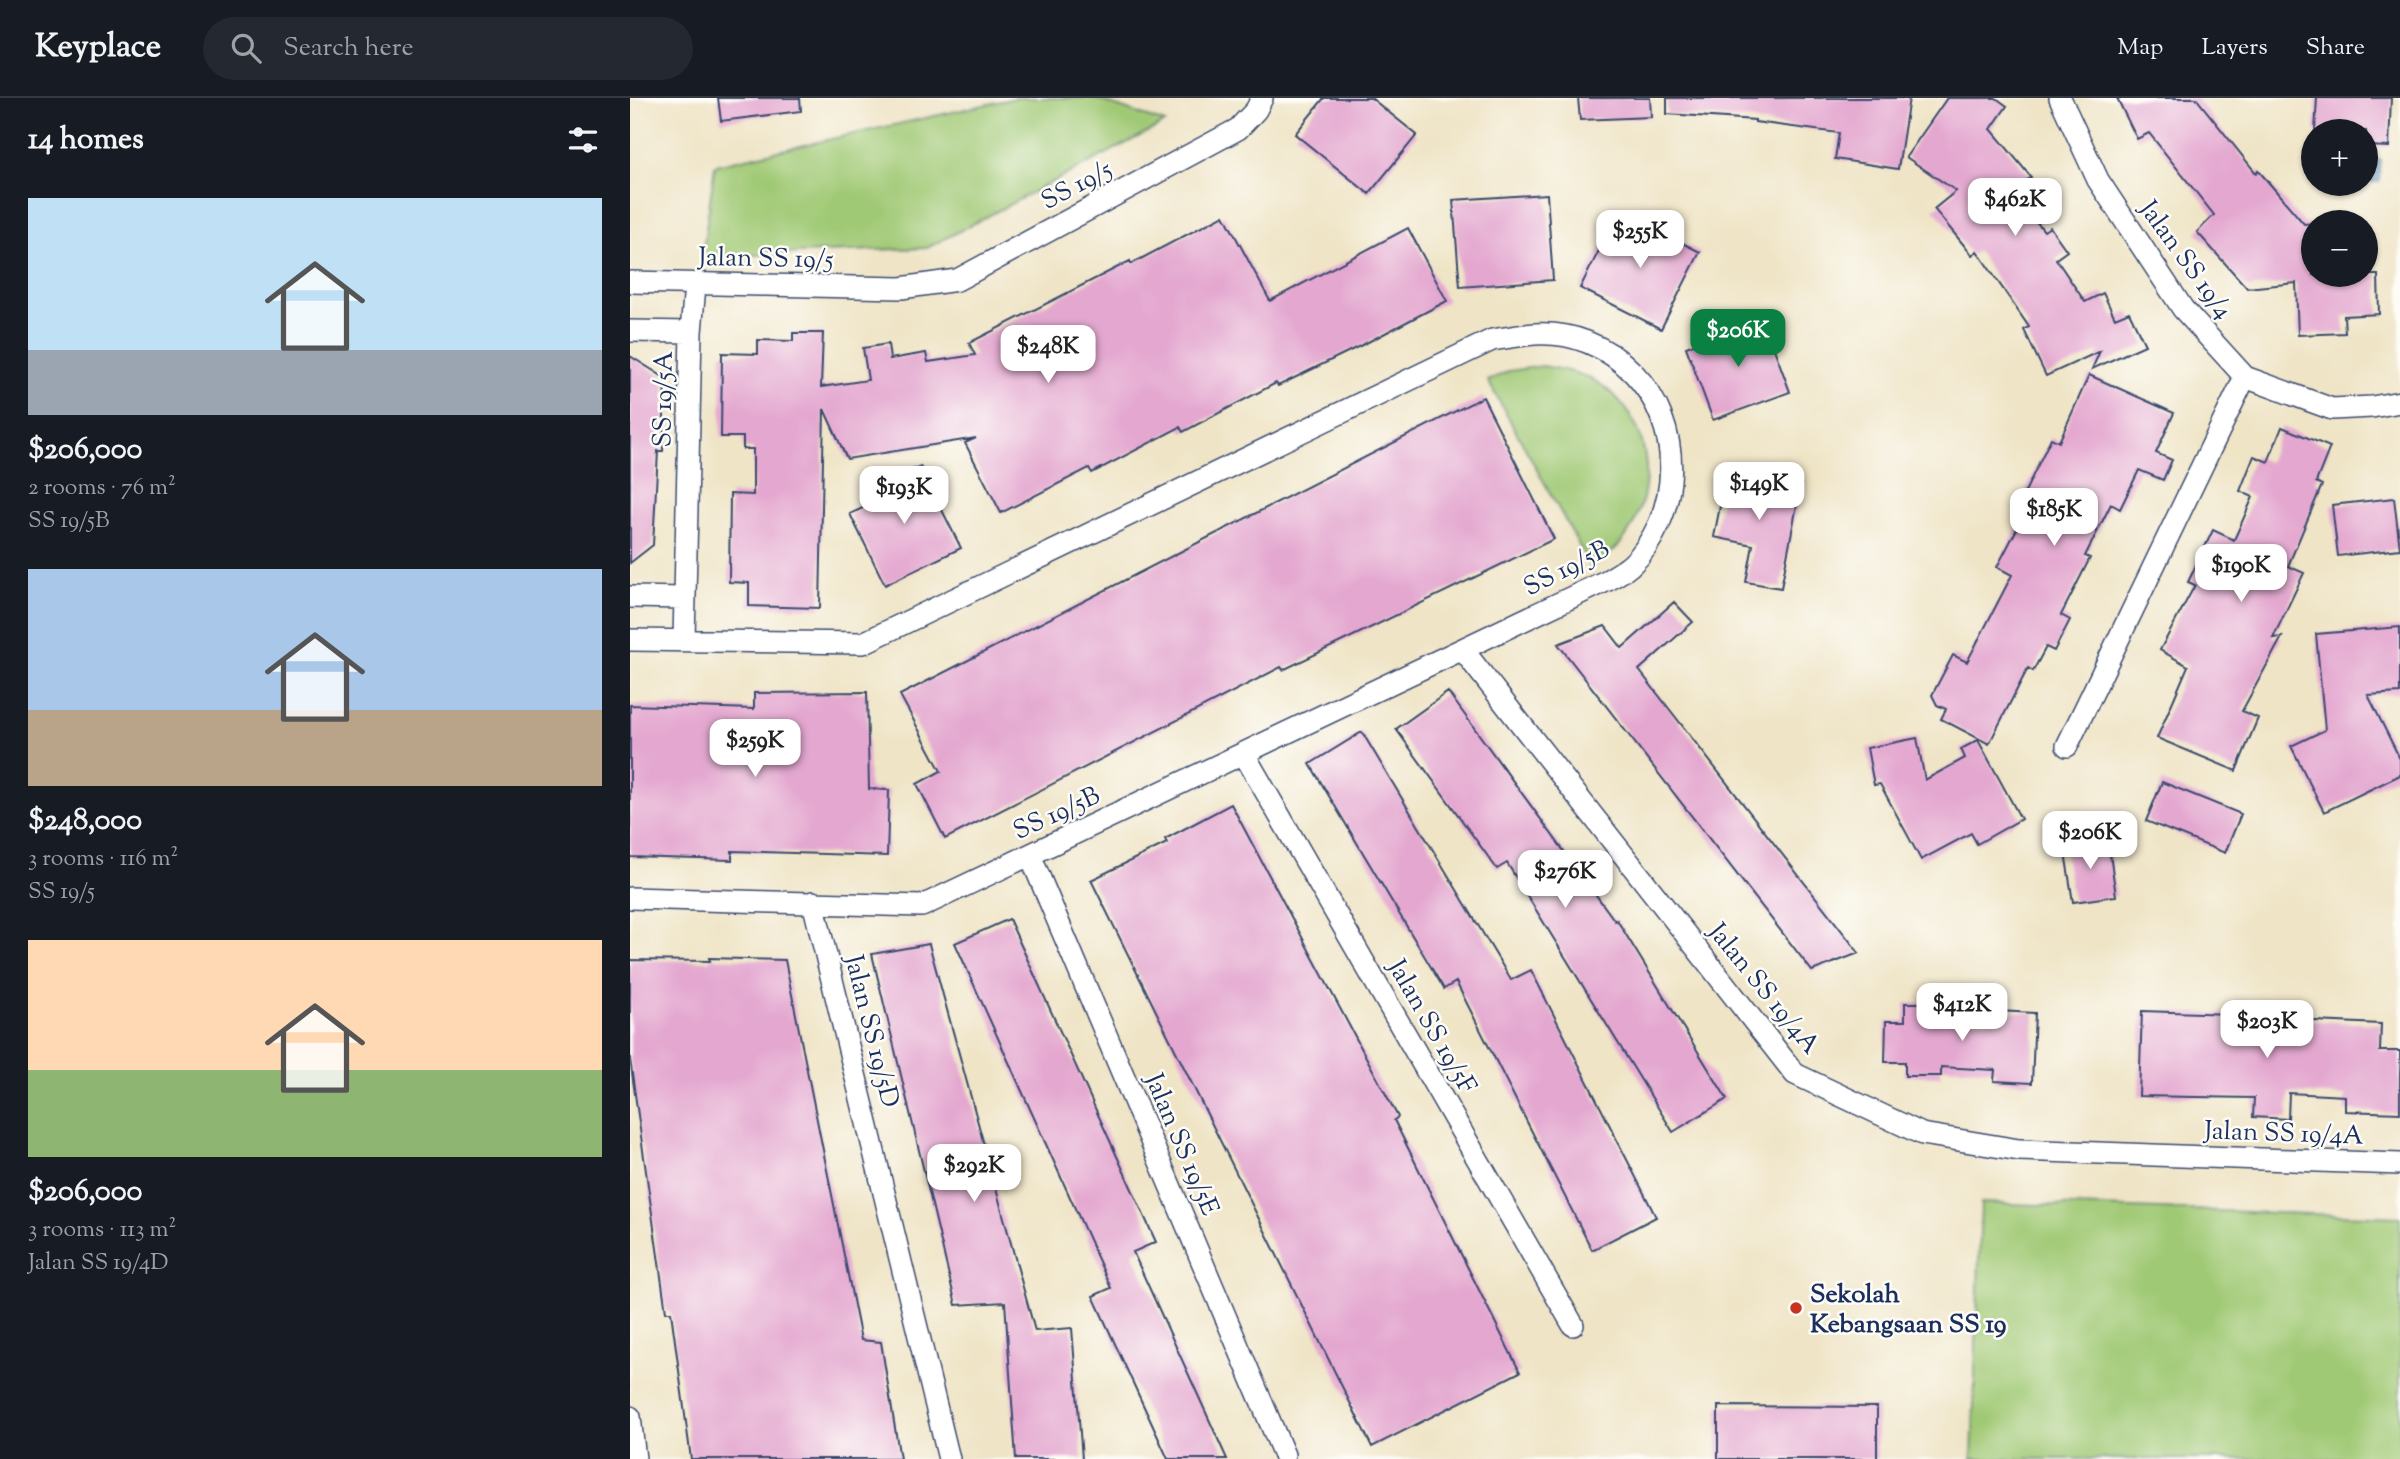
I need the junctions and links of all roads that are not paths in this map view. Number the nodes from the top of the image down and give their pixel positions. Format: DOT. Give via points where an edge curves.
graph roads {
  1 [pos="1262,98"];
  2 [pos="2060,98"];
  3 [pos="630,282"];
  4 [pos="695,285"];
  5 [pos="901,288"];
  6 [pos="630,331"];
  7 [pos="691,332"];
  8 [pos="2245,377"];
  9 [pos="2400,402"];
  10 [pos="630,597"];
  11 [pos="684,598"];
  12 [pos="630,640"];
  13 [pos="684,640"];
  14 [pos="1463,650"];
  15 [pos="2067,746"];
  16 [pos="1244,754"];
  17 [pos="1030,855"];
  18 [pos="630,898"];
  19 [pos="813,902"];
  20 [pos="2400,1164"];
  21 [pos="1573,1325"];
  22 [pos="630,1417"];
  23 [pos="1284,1455"];
  24 [pos="635,1459"];
  25 [pos="949,1459"];
  1 -- 5 [label="street, SS 19/5" via="1238,129 957,280"];
  2 -- 8 [label="street, Jalan SS 19/4" via="2098,180 2169,288"];
  3 -- 4 [label="street, Jalan SS 19/5"];
  4 -- 5 [label="street, Jalan SS 19/5"];
  4 -- 7 [label="street, SS 19/5A"];
  6 -- 7 [label="street"];
  7 -- 11 [label="street, SS 19/5A"];
  8 -- 9 [label="street, Jalan SS 19/4" via="2332,408"];
  8 -- 15 [label="street"];
  10 -- 11 [label="street"];
  11 -- 13 [label="street, SS 19/5A"];
  12 -- 13 [label="street, SS 19/5B"];
  13 -- 14 [label="street, SS 19/5B" via="863,643 1492,340 1534,333 1588,343 1617,359 1642,383 1661,413 1671,446 1666,507 1651,541 1632,565"];
  14 -- 16 [label="street, SS 19/5B"];
  14 -- 20 [label="street, Jalan SS 19/4A" via="1795,1074 1922,1134 2019,1150"];
  16 -- 17 [label="street, SS 19/5B"];
  16 -- 21 [label="street, Jalan SS 19/5F"];
  17 -- 19 [label="street, SS 19/5B" via="922,906"];
  17 -- 23 [label="street, Jalan SS 19/5E"];
  18 -- 19 [label="street, SS 19/5B"];
  19 -- 25 [label="street, Jalan SS 19/5D"];
  22 -- 24 [label="street"];
}
